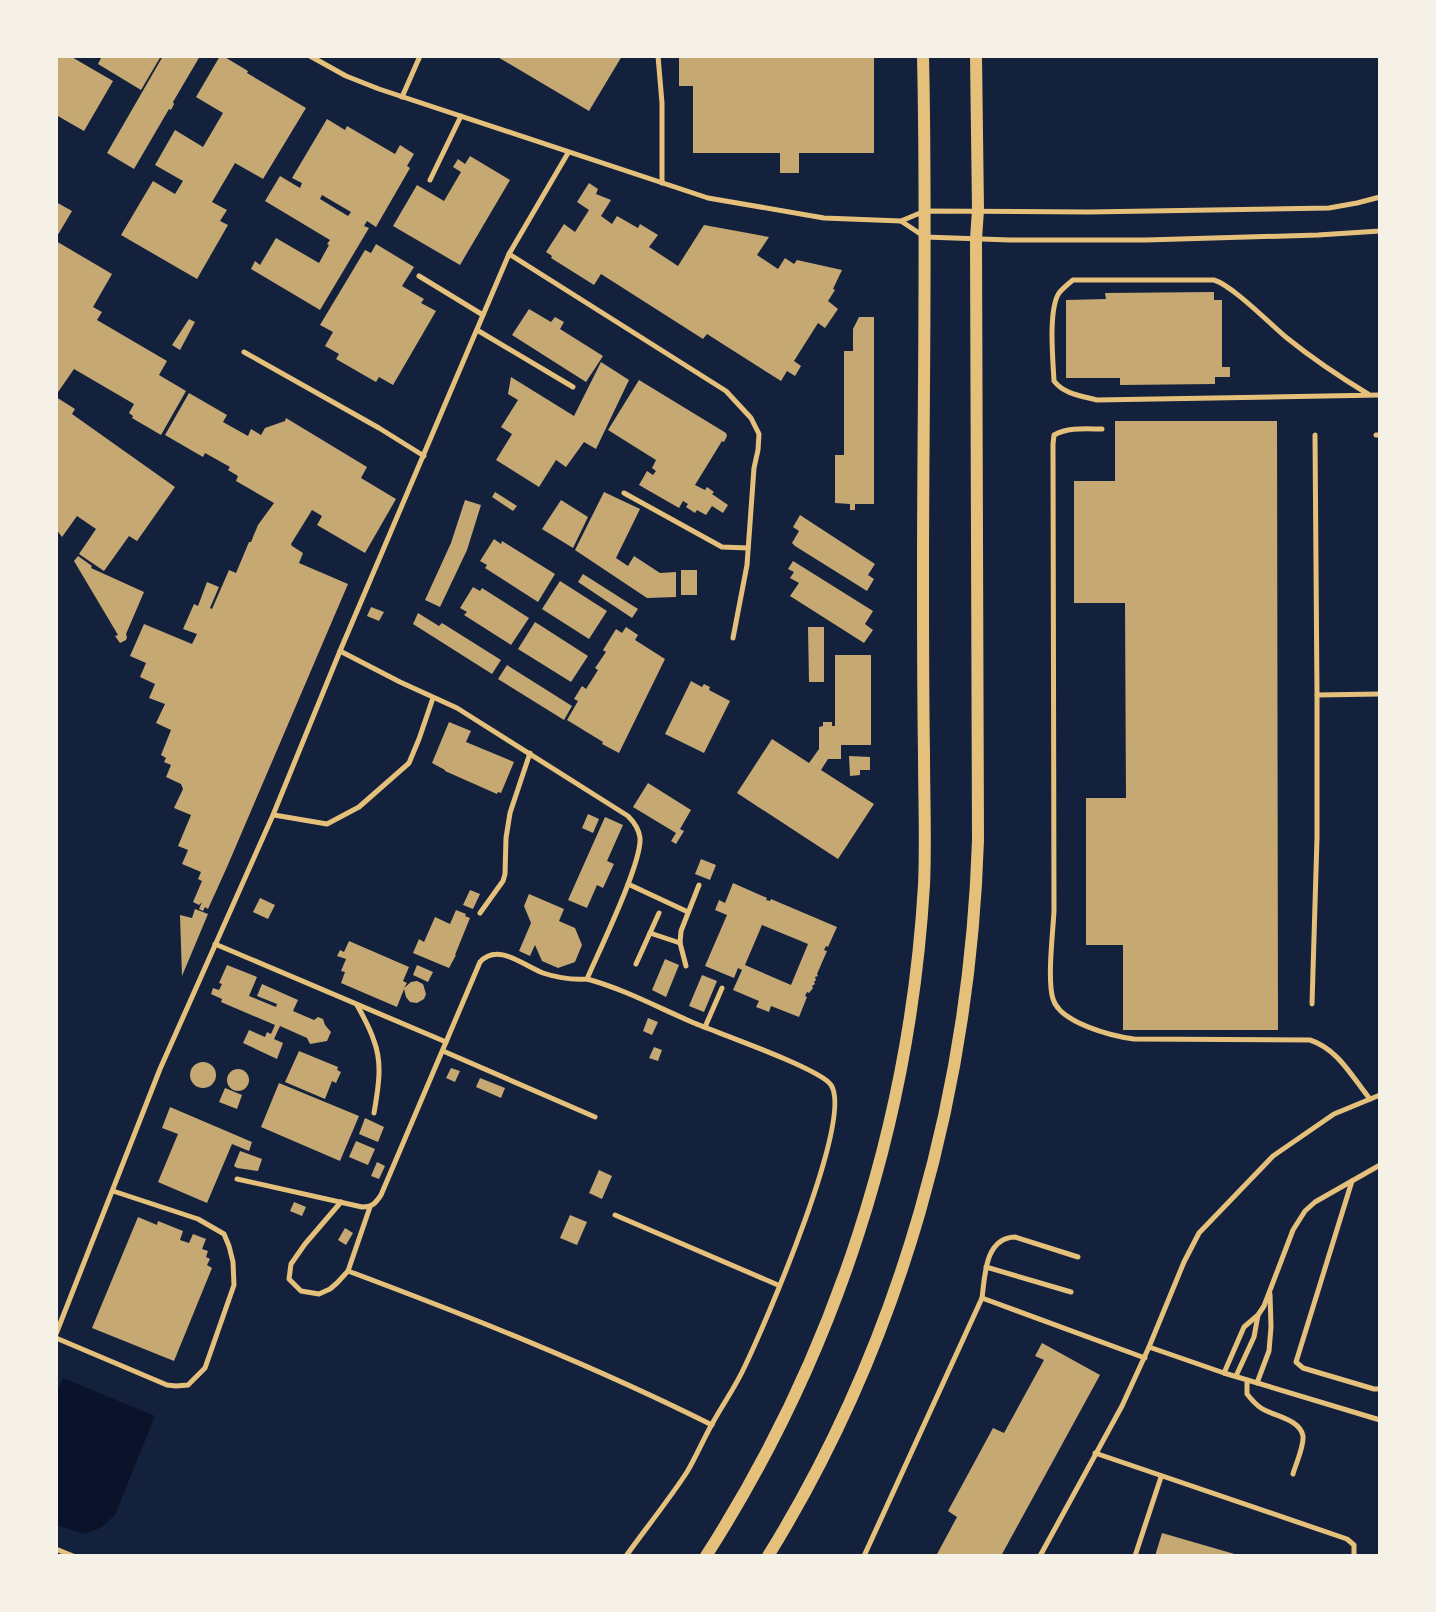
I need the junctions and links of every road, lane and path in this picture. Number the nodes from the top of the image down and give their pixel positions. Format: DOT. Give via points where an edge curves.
graph roads {
  1 [pos="310,56"];
  2 [pos="420,56"];
  3 [pos="658,56"];
  4 [pos="923,56"];
  5 [pos="976,56"];
  6 [pos="402,97"];
  7 [pos="461,116"];
  8 [pos="568,153"];
  9 [pos="430,180"];
  10 [pos="662,183"];
  11 [pos="1380,197"];
  12 [pos="978,210"];
  13 [pos="925,211"];
  14 [pos="901,221"];
  15 [pos="1380,231"];
  16 [pos="925,237"];
  17 [pos="976,239"];
  18 [pos="509,254"];
  19 [pos="419,276"];
  20 [pos="483,315"];
  21 [pos="477,330"];
  22 [pos="244,352"];
  23 [pos="573,387"];
  24 [pos="1368,394"];
  25 [pos="1380,395"];
  26 [pos="1102,429"];
  27 [pos="1315,435"];
  28 [pos="424,456"];
  29 [pos="624,493"];
  30 [pos="748,548"];
  31 [pos="733,638"];
  32 [pos="340,651"];
  33 [pos="1380,694"];
  34 [pos="1317,695"];
  35 [pos="433,698"];
  36 [pos="530,753"];
  37 [pos="273,815"];
  38 [pos="628,884"];
  39 [pos="699,885"];
  40 [pos="688,912"];
  41 [pos="480,913"];
  42 [pos="659,913"];
  43 [pos="650,933"];
  44 [pos="680,943"];
  45 [pos="215,944"];
  46 [pos="636,964"];
  47 [pos="686,966"];
  48 [pos="587,979"];
  49 [pos="722,988"];
  50 [pos="357,1004"];
  51 [pos="1312,1004"];
  52 [pos="705,1027"];
  53 [pos="446,1042"];
  54 [pos="443,1051"];
  55 [pos="1380,1095"];
  56 [pos="1370,1099"];
  57 [pos="374,1113"];
  58 [pos="595,1117"];
  59 [pos="1380,1165"];
  60 [pos="237,1179"];
  61 [pos="1352,1181"];
  62 [pos="113,1191"];
  63 [pos="342,1202"];
  64 [pos="370,1207"];
  65 [pos="615,1215"];
  66 [pos="1078,1257"];
  67 [pos="986,1267"];
  68 [pos="348,1271"];
  69 [pos="778,1285"];
  70 [pos="1071,1292"];
  71 [pos="1270,1293"];
  72 [pos="982,1298"];
  73 [pos="1258,1315"];
  74 [pos="56,1336"];
  75 [pos="1149,1347"];
  76 [pos="1145,1358"];
  77 [pos="1224,1373"];
  78 [pos="1236,1376"];
  79 [pos="1247,1380"];
  80 [pos="1257,1383"];
  81 [pos="1380,1387"];
  82 [pos="1380,1420"];
  83 [pos="712,1425"];
  84 [pos="1095,1453"];
  85 [pos="1293,1474"];
  86 [pos="1161,1477"];
  87 [pos="56,1549"];
  88 [pos="73,1556"];
  89 [pos="626,1556"];
  90 [pos="706,1556"];
  91 [pos="768,1556"];
  92 [pos="864,1556"];
  93 [pos="1040,1556"];
  94 [pos="1135,1556"];
  95 [pos="1354,1556"];
  1 -- 6 [label="lane"];
  2 -- 6 [label="lane"];
  3 -- 10 [label="lane"];
  4 -- 13 [label="main road"];
  5 -- 12 [label="main road"];
  6 -- 7 [label="lane"];
  7 -- 8 [label="lane"];
  7 -- 9 [label="lane"];
  8 -- 10 [label="lane"];
  8 -- 18 [label="lane"];
  10 -- 14 [label="lane" via="767,210"];
  11 -- 12 [label="lane" via="1329,208"];
  12 -- 13 [label="lane"];
  12 -- 17 [label="main road"];
  13 -- 14 [label="lane"];
  13 -- 16 [label="main road"];
  14 -- 16 [label="lane"];
  15 -- 17 [label="lane" via="1146,240"];
  16 -- 17 [label="lane"];
  16 -- 90 [label="main road" via="925,847 909,1024 873,1186 836,1298 779,1428"];
  17 -- 91 [label="main road" via="978,840 961,1027 933,1165 901,1272 838,1427"];
  18 -- 20 [label="lane"];
  18 -- 30 [label="lane" via="742,406 759,434"];
  19 -- 20 [label="lane"];
  20 -- 21 [label="lane"];
  21 -- 23 [label="lane"];
  21 -- 28 [label="lane"];
  22 -- 28 [label="lane"];
  24 -- 24 [label="lane" via="1325,368 1214,280 1073,280 1055,304 1054,381 1072,393 1097,400"];
  24 -- 25 [label="lane"];
  26 -- 56 [label="lane" via="1060,432 1053,444 1053,1000 1060,1011 1114,1036 1310,1040 1344,1063"];
  27 -- 34 [label="lane"];
  28 -- 32 [label="lane"];
  29 -- 30 [label="lane" via="722,547"];
  30 -- 31 [label="lane"];
  32 -- 35 [label="lane"];
  32 -- 37 [label="lane"];
  33 -- 34 [label="lane"];
  34 -- 51 [label="lane"];
  35 -- 36 [label="lane"];
  35 -- 37 [label="lane" via="409,763 359,807 327,824"];
  36 -- 38 [label="lane" via="633,820 640,839"];
  36 -- 41 [label="lane" via="510,813 503,881"];
  37 -- 45 [label="lane"];
  38 -- 40 [label="lane"];
  38 -- 48 [label="lane"];
  39 -- 40 [label="lane"];
  40 -- 44 [label="lane"];
  42 -- 43 [label="lane"];
  43 -- 44 [label="lane"];
  43 -- 46 [label="lane"];
  44 -- 47 [label="lane"];
  45 -- 50 [label="lane"];
  45 -- 62 [label="lane"];
  48 -- 52 [label="lane"];
  48 -- 53 [label="lane" via="557,977 500,953 488,955 480,962"];
  49 -- 52 [label="lane"];
  50 -- 53 [label="lane"];
  50 -- 57 [label="lane" via="377,1052"];
  52 -- 69 [label="lane" via="815,1073 835,1091 835,1119 820,1177"];
  53 -- 54 [label="lane"];
  54 -- 58 [label="lane"];
  54 -- 64 [label="lane" via="381,1195"];
  55 -- 56 [label="lane"];
  56 -- 75 [label="lane" via="1334,1114 1284,1148 1207,1223 1184,1262"];
  59 -- 61 [label="lane"];
  60 -- 63 [label="lane"];
  61 -- 71 [label="lane" via="1315,1202 1298,1220"];
  61 -- 81 [label="lane" via="1296,1362"];
  62 -- 74 [label="lane"];
  62 -- 74 [label="lane" via="180,1212 224,1234 234,1285 205,1368 188,1385 167,1385"];
  63 -- 64 [label="lane"];
  63 -- 68 [label="lane" via="291,1264 289,1279 301,1291 319,1294"];
  64 -- 68 [label="lane"];
  65 -- 69 [label="lane"];
  66 -- 67 [label="lane" via="1005,1238 996,1244"];
  67 -- 70 [label="lane"];
  67 -- 72 [label="lane"];
  68 -- 83 [label="lane" via="590,1369"];
  69 -- 83 [label="lane" via="744,1368"];
  71 -- 73 [label="lane"];
  71 -- 80 [label="lane" via="1269,1351"];
  72 -- 76 [label="lane"];
  72 -- 92 [label="lane"];
  73 -- 77 [label="lane" via="1244,1327"];
  73 -- 78 [label="lane"];
  75 -- 76 [label="lane"];
  75 -- 77 [label="lane"];
  76 -- 84 [label="lane"];
  77 -- 78 [label="lane"];
  78 -- 79 [label="lane"];
  79 -- 80 [label="lane"];
  79 -- 85 [label="lane" via="1247,1394 1257,1405 1301,1431"];
  80 -- 82 [label="lane"];
  83 -- 89 [label="lane" via="687,1471"];
  84 -- 86 [label="lane"];
  84 -- 93 [label="lane"];
  86 -- 94 [label="lane"];
  86 -- 95 [label="lane" via="1347,1539 1354,1545"];
  87 -- 88 [label="lane"];
}
